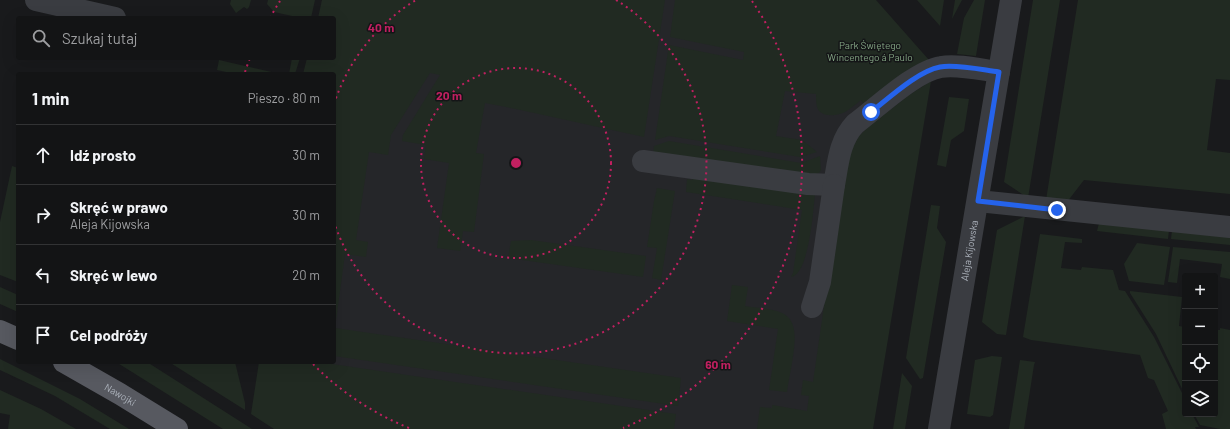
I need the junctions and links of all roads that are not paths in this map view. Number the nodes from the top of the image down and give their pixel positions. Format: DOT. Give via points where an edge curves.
graph roads {
  1 [pos="36,0"];
  2 [pos="1011,0"];
  3 [pos="106,16"];
  4 [pos="999,72"];
  5 [pos="643,160"];
  6 [pos="834,186"];
  7 [pos="978,201"];
  8 [pos="1230,227"];
  9 [pos="812,307"];
  10 [pos="0,331"];
  11 [pos="16,338"];
  12 [pos="68,364"];
  13 [pos="176,429"];
  14 [pos="939,429"];
  1 -- 3 [label="street"];
  2 -- 4 [label="street, Aleja Kijowska"];
  4 -- 6 [label="street" via="940,67 903,87 848,132 840,154"];
  4 -- 7 [label="street, Aleja Kijowska"];
  5 -- 6 [label="street"];
  6 -- 9 [label="street" via="820,282"];
  7 -- 8 [label="street"];
  7 -- 14 [label="street, Aleja Kijowska"];
  10 -- 11 [label="main road"];
  12 -- 13 [label="main road, Nawojki"];
}
